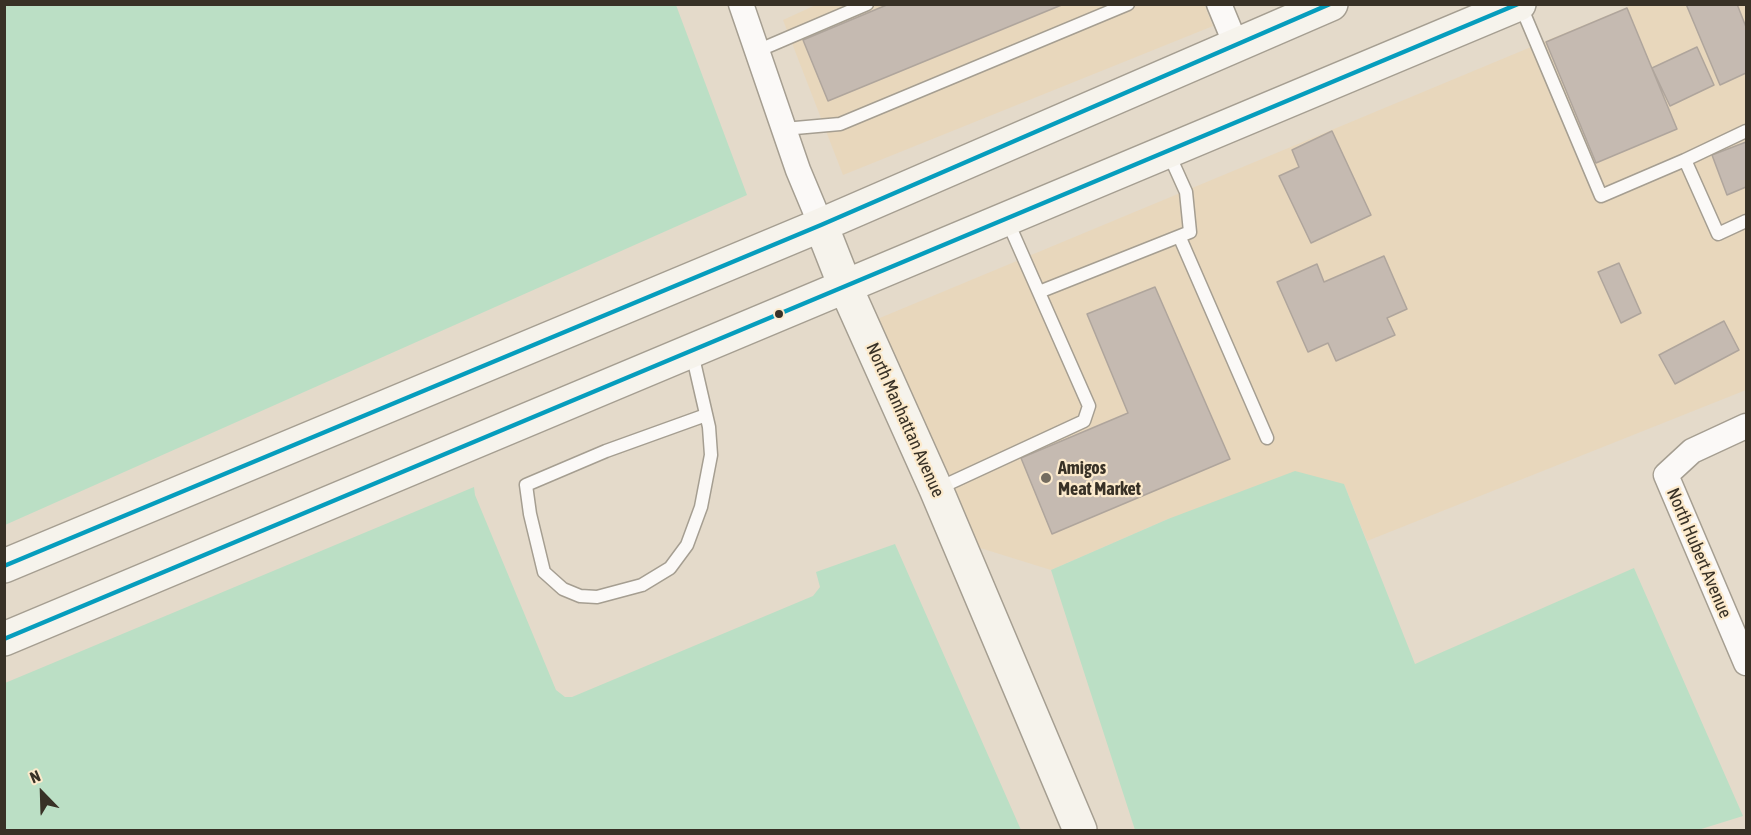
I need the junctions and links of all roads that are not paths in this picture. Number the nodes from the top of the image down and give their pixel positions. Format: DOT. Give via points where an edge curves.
graph roads {
  1 [pos="741,4"];
  2 [pos="867,4"];
  3 [pos="1128,4"];
  4 [pos="1219,4"];
  5 [pos="1331,4"];
  6 [pos="1519,4"];
  7 [pos="1236,45"];
  8 [pos="757,51"];
  9 [pos="784,129"];
  10 [pos="1746,131"];
  11 [pos="1168,152"];
  12 [pos="1685,160"];
  13 [pos="1007,219"];
  14 [pos="1746,221"];
  15 [pos="821,225"];
  16 [pos="1180,238"];
  17 [pos="845,286"];
  18 [pos="1039,292"];
  19 [pos="692,352"];
  20 [pos="706,415"];
  21 [pos="1746,426"];
  22 [pos="1267,438"];
  23 [pos="936,489"];
  24 [pos="4,566"];
  25 [pos="4,639"];
  26 [pos="1746,663"];
  27 [pos="1080,831"];
  1 -- 8 [label="street, North Manhattan Avenue"];
  2 -- 8 [label="lane"];
  3 -- 9 [label="lane" via="840,124"];
  4 -- 7 [label="street"];
  5 -- 7 [label="main road"];
  6 -- 11 [label="main road"];
  6 -- 12 [label="lane" via="1601,196"];
  7 -- 15 [label="main road"];
  8 -- 9 [label="street, North Manhattan Avenue"];
  9 -- 15 [label="street, North Manhattan Avenue"];
  10 -- 12 [label="lane"];
  11 -- 13 [label="main road"];
  11 -- 16 [label="lane" via="1186,192 1190,232"];
  12 -- 14 [label="lane" via="1718,234"];
  13 -- 17 [label="main road"];
  13 -- 18 [label="lane"];
  15 -- 17 [label="main road, North Manhattan Avenue"];
  15 -- 24 [label="main road"];
  16 -- 18 [label="lane"];
  16 -- 22 [label="lane"];
  17 -- 19 [label="main road"];
  17 -- 23 [label="main road, North Manhattan Avenue"];
  18 -- 23 [label="lane" via="1089,406 1084,421"];
  19 -- 20 [label="lane"];
  19 -- 25 [label="main road"];
  20 -- 20 [label="lane" via="711,455 701,507 687,545 670,568 642,585 597,597 563,589 544,572 526,485"];
  21 -- 26 [label="street, North Hubert Avenue" via="1692,451 1666,476"];
  23 -- 27 [label="main road, North Manhattan Avenue"];
}
